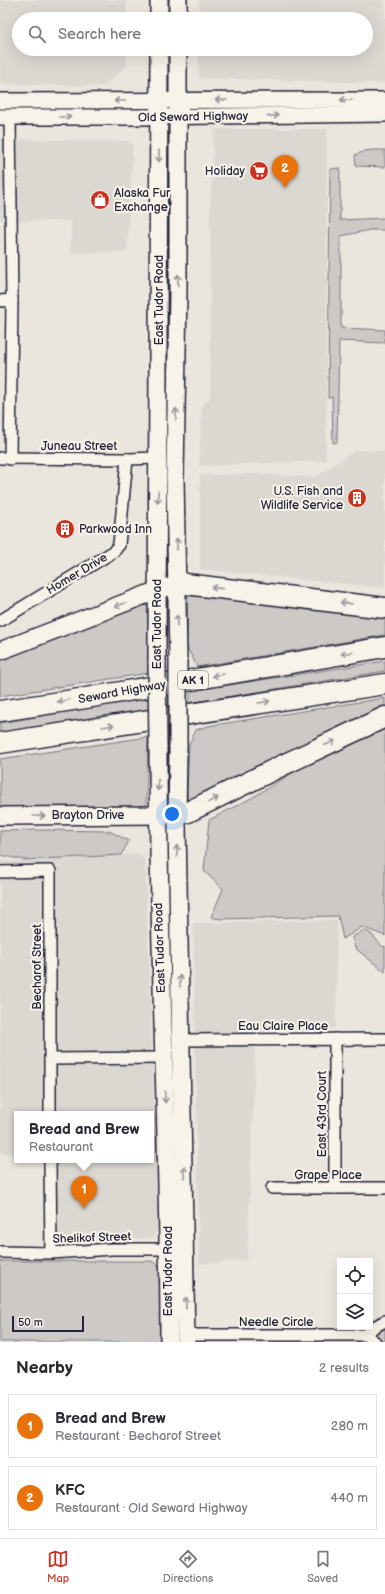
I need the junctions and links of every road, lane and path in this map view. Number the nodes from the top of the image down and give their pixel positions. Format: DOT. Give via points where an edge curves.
graph roads {
  1 [pos="159,0"];
  2 [pos="178,0"];
  3 [pos="159,12"];
  4 [pos="178,12"];
  5 [pos="159,56"];
  6 [pos="178,56"];
  7 [pos="385,100"];
  8 [pos="0,101"];
  9 [pos="159,109"];
  10 [pos="178,109"];
  11 [pos="385,114"];
  12 [pos="5,117"];
  13 [pos="0,300"];
  14 [pos="12,300"];
  15 [pos="159,458"];
  16 [pos="5,459"];
  17 [pos="127,459"];
  18 [pos="177,583"];
  19 [pos="157,591"];
  20 [pos="385,608"];
  21 [pos="0,621"];
  22 [pos="385,646"];
  23 [pos="0,651"];
  24 [pos="385,684"];
  25 [pos="0,711"];
  26 [pos="385,717"];
  27 [pos="0,742"];
  28 [pos="167,815"];
  29 [pos="0,816"];
  30 [pos="0,872"];
  31 [pos="335,1039"];
  32 [pos="385,1039"];
  33 [pos="180,1040"];
  34 [pos="164,1058"];
  35 [pos="50,1059"];
  36 [pos="50,1111"];
  37 [pos="50,1163"];
  38 [pos="272,1188"];
  39 [pos="335,1188"];
  40 [pos="385,1188"];
  41 [pos="177,1249"];
  42 [pos="0,1252"];
  43 [pos="51,1253"];
  44 [pos="385,1321"];
  45 [pos="366,1334"];
  46 [pos="186,1338"];
  47 [pos="169,1342"];
  48 [pos="375,1342"];
  1 -- 3 [label="main road"];
  2 -- 4 [label="main road"];
  5 -- 9 [label="main road, East Tudor Road"];
  6 -- 10 [label="main road, East Tudor Road"];
  7 -- 10 [label="main road, Old Seward Highway, one-way"];
  9 -- 8 [label="main road, Old Seward Highway, one-way"];
  9 -- 10 [label="main road, Old Seward Highway"];
  12 -- 9 [label="main road, Old Seward Highway, one-way"];
  9 -- 15 [label="main road, East Tudor Road, one-way"];
  10 -- 11 [label="main road, Old Seward Highway, one-way"];
  18 -- 10 [label="main road, East Tudor Road, one-way" via="175,476"];
  12 -- 14 [label="street"];
  13 -- 14 [label="street"];
  14 -- 16 [label="street"];
  15 -- 17 [label="street, Juneau Street"];
  15 -- 19 [label="main road, East Tudor Road, one-way"];
  16 -- 17 [label="street, Juneau Street"];
  17 -- 21 [label="street, Homer Drive" via="119,545 113,552"];
  18 -- 19 [label="main road"];
  20 -- 18 [label="highway, one-way"];
  28 -- 18 [label="main road, East Tudor Road, one-way, bridge" via="178,746"];
  19 -- 23 [label="main road, one-way"];
  19 -- 28 [label="main road, East Tudor Road, one-way, bridge" via="158,746"];
  22 -- 25 [label="highway, Seward Highway / AK 1, one-way"];
  27 -- 24 [label="highway, one-way"];
  28 -- 26 [label="highway, one-way" via="188,812"];
  29 -- 28 [label="main road, Brayton Drive, one-way"];
  33 -- 28 [label="main road, East Tudor Road, one-way"];
  28 -- 34 [label="main road, East Tudor Road" via="159,929"];
  30 -- 35 [label="street, Becharof Street" via="50,871"];
  31 -- 32 [label="street, Eau Claire Place"];
  31 -- 33 [label="street, Eau Claire Place"];
  31 -- 39 [label="street, East 43rd Court"];
  41 -- 33 [label="main road, East Tudor Road, one-way"];
  34 -- 35 [label="street"];
  34 -- 41 [label="main road, East Tudor Road, one-way"];
  35 -- 36 [label="street, Becharof Street"];
  37 -- 43 [label="street"];
  38 -- 39 [label="street, Grape Place"];
  39 -- 40 [label="street, Grape Place"];
  41 -- 43 [label="street, Shelikof Street" via="112,1249"];
  46 -- 41 [label="main road, East Tudor Road, one-way"];
  41 -- 47 [label="main road, East Tudor Road"];
  42 -- 43 [label="street, Shelikof Street"];
  44 -- 45 [label="street"];
  45 -- 46 [label="street, Needle Circle"];
  45 -- 48 [label="street"];
}
